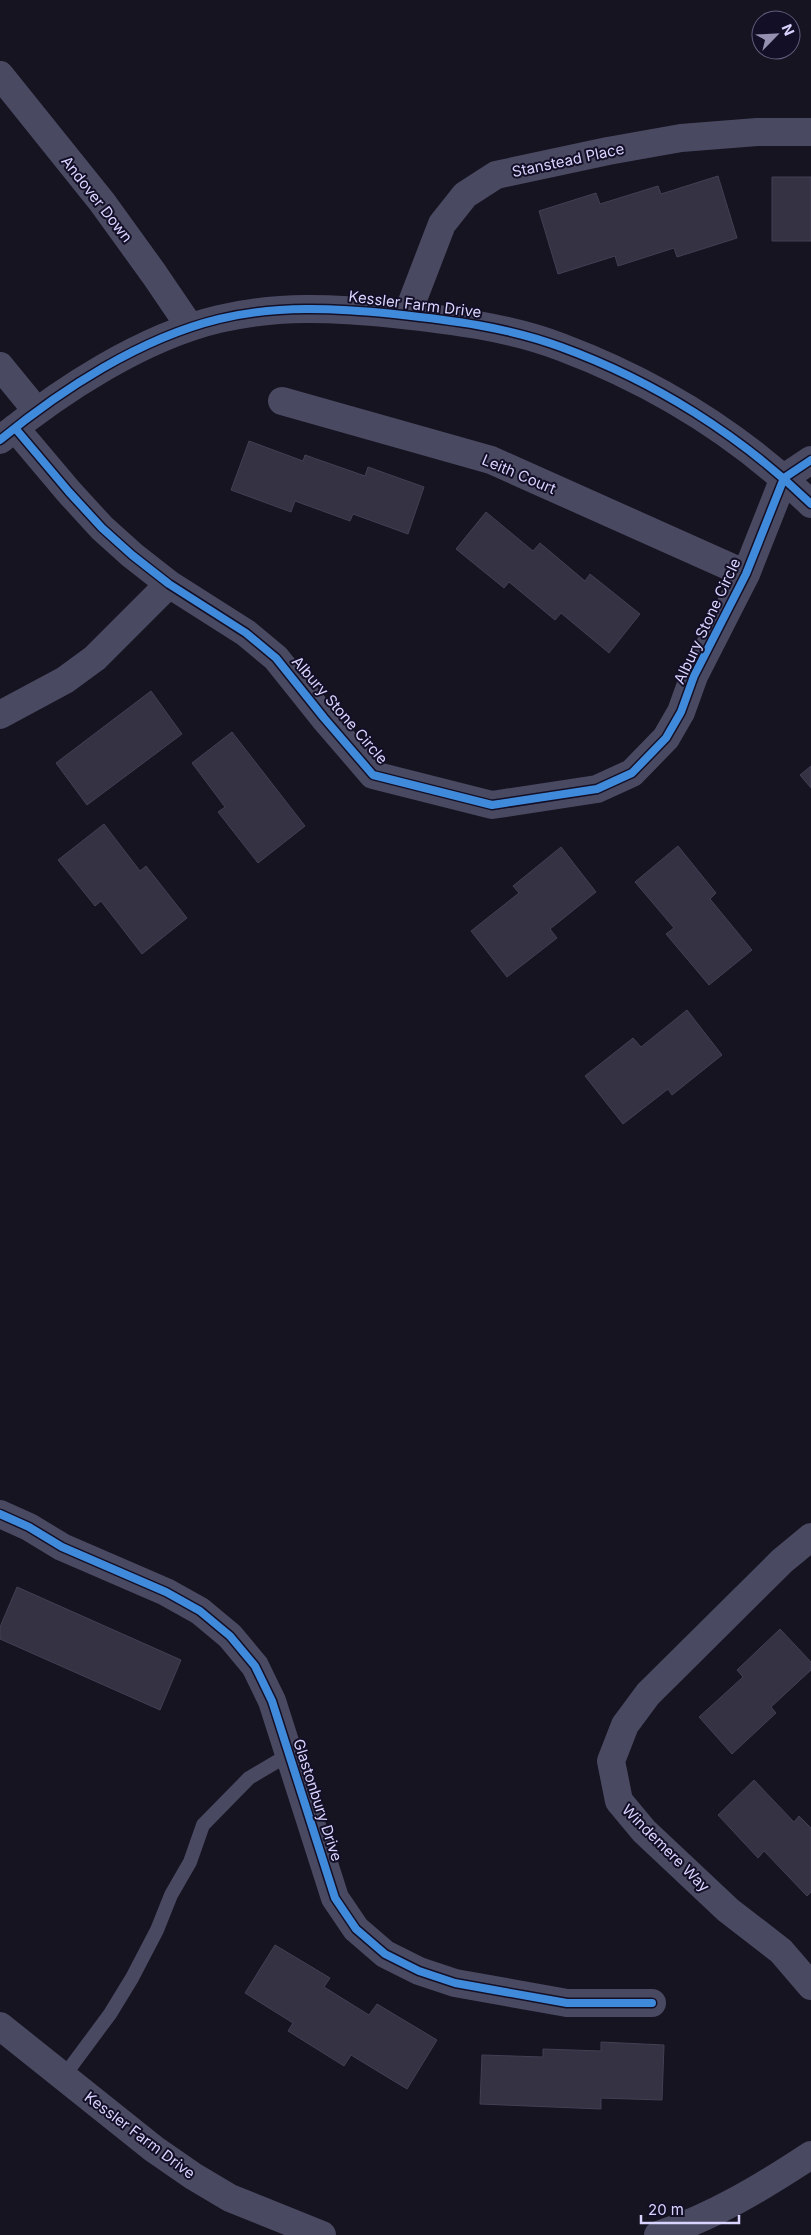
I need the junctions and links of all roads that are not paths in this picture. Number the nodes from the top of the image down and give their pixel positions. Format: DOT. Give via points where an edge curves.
graph roads {
  1 [pos="0,75"];
  2 [pos="811,132"];
  3 [pos="407,315"];
  4 [pos="190,327"];
  5 [pos="0,366"];
  6 [pos="282,402"];
  7 [pos="36,410"];
  8 [pos="7,434"];
  9 [pos="811,460"];
  10 [pos="784,478"];
  11 [pos="811,504"];
  12 [pos="746,574"];
  13 [pos="169,584"];
  14 [pos="0,715"];
  15 [pos="0,1514"];
  16 [pos="811,1537"];
  17 [pos="288,1755"];
  18 [pos="811,1986"];
  19 [pos="652,2003"];
  20 [pos="0,2026"];
  21 [pos="64,2076"];
  22 [pos="811,2155"];
  23 [pos="322,2235"];
  24 [pos="658,2235"];
  1 -- 4 [label="street, Andover Down" via="102,202"];
  2 -- 3 [label="street, Stanstead Place" via="681,138 496,175 465,195 442,224"];
  3 -- 4 [label="street, Kessler Farm Drive" via="334,308 258,311"];
  3 -- 10 [label="street, Kessler Farm Drive" via="486,326 560,346 630,376 698,414"];
  4 -- 7 [label="street, Kessler Farm Drive" via="154,341"];
  5 -- 7 [label="street"];
  6 -- 12 [label="street, Leith Court" via="491,460"];
  7 -- 8 [label="street, Kessler Farm Drive"];
  8 -- 13 [label="street, Albury Stone Circle" via="132,556"];
  9 -- 10 [label="street"];
  10 -- 11 [label="street, Kessler Farm Drive"];
  10 -- 12 [label="street, Albury Stone Circle"];
  12 -- 13 [label="street, Albury Stone Circle" via="694,676 670,732 632,773 596,789 492,805 374,775 276,658 246,633"];
  13 -- 14 [label="street" via="95,658 65,680"];
  15 -- 17 [label="street, Glastonbury Drive" via="62,1547 166,1592 208,1617 230,1636 255,1666 272,1701"];
  16 -- 18 [label="street, Windemere Way" via="782,1561 648,1694 625,1725 612,1761 619,1801 644,1831 728,1910 781,1951"];
  17 -- 19 [label="street, Glastonbury Drive" via="335,1898 356,1929 385,1954 419,1971 456,1983 567,2002"];
  17 -- 21 [label="lane" via="249,1778 202,1825 190,1862 132,1978"];
  20 -- 21 [label="street, Kessler Farm Drive"];
  21 -- 23 [label="street, Kessler Farm Drive" via="154,2150 193,2176 230,2198"];
  22 -- 24 [label="street" via="714,2212"];
}
